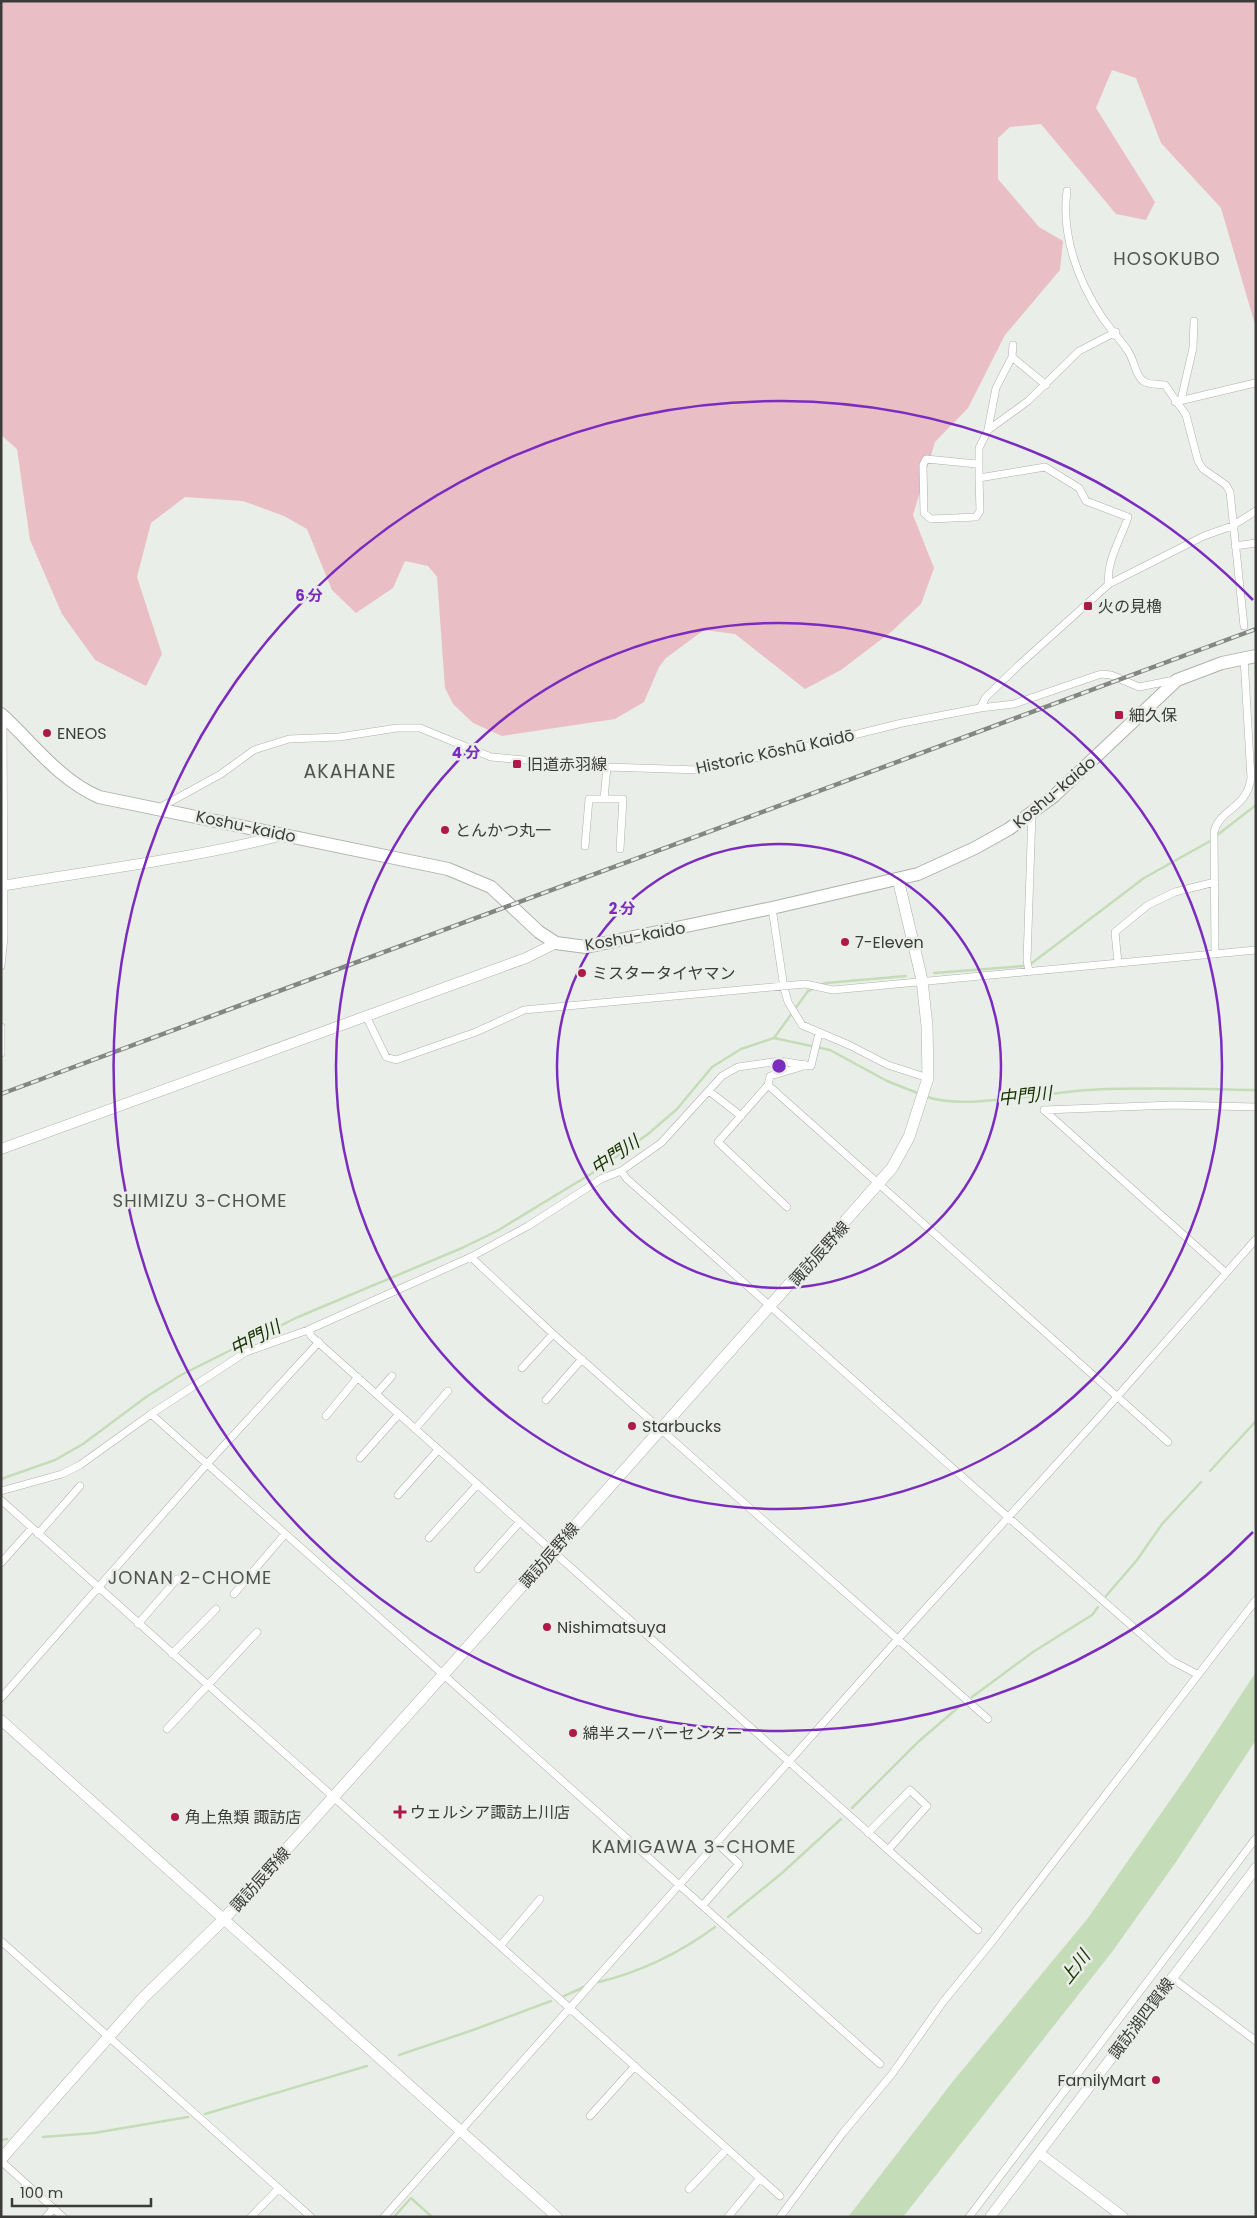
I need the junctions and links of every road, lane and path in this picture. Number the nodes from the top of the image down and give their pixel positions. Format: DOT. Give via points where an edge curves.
graph roads {
  1 [pos="1067,192"];
  2 [pos="1194,321"];
  3 [pos="1116,332"];
  4 [pos="1013,345"];
  5 [pos="1012,356"];
  6 [pos="1255,383"];
  7 [pos="1046,385"];
  8 [pos="1178,401"];
  9 [pos="988,430"];
  10 [pos="977,464"];
  11 [pos="979,478"];
  12 [pos="1256,511"];
  13 [pos="1232,526"];
  14 [pos="1256,542"];
  15 [pos="1235,546"];
  16 [pos="1109,584"];
  17 [pos="1244,626"];
  18 [pos="1250,657"];
  19 [pos="1177,680"];
  20 [pos="980,708"];
  21 [pos="2,715"];
  22 [pos="607,767"];
  23 [pos="2,798"];
  24 [pos="604,799"];
  25 [pos="158,808"];
  26 [pos="1032,813"];
  27 [pos="286,834"];
  28 [pos="585,846"];
  29 [pos="620,850"];
  30 [pos="898,879"];
  31 [pos="1215,882"];
  32 [pos="2,886"];
  33 [pos="772,908"];
  34 [pos="556,943"];
  35 [pos="1256,950"];
  36 [pos="1215,953"];
  37 [pos="1118,963"];
  38 [pos="1,966"];
  39 [pos="1028,970"];
  40 [pos="922,980"];
  41 [pos="784,988"];
  42 [pos="366,1016"];
  43 [pos="1,1027"];
  44 [pos="819,1034"];
  45 [pos="1,1053"];
  46 [pos="804,1064"];
  47 [pos="928,1080"];
  48 [pos="768,1085"];
  49 [pos="709,1090"];
  50 [pos="1256,1107"];
  51 [pos="742,1116"];
  52 [pos="1,1149"];
  53 [pos="620,1171"];
  54 [pos="880,1184"];
  55 [pos="786,1207"];
  56 [pos="1256,1239"];
  57 [pos="470,1257"];
  58 [pos="1226,1272"];
  59 [pos="771,1307"];
  60 [pos="308,1330"];
  61 [pos="553,1334"];
  62 [pos="319,1342"];
  63 [pos="582,1359"];
  64 [pos="522,1368"];
  65 [pos="392,1376"];
  66 [pos="358,1378"];
  67 [pos="448,1391"];
  68 [pos="376,1394"];
  69 [pos="1116,1396"];
  70 [pos="546,1400"];
  71 [pos="151,1414"];
  72 [pos="398,1414"];
  73 [pos="326,1416"];
  74 [pos="414,1429"];
  75 [pos="662,1429"];
  76 [pos="1168,1442"];
  77 [pos="438,1450"];
  78 [pos="360,1458"];
  79 [pos="207,1464"];
  80 [pos="477,1485"];
  81 [pos="80,1486"];
  82 [pos="1,1491"];
  83 [pos="398,1495"];
  84 [pos="1,1500"];
  85 [pos="1007,1518"];
  86 [pos="519,1523"];
  87 [pos="35,1531"];
  88 [pos="285,1534"];
  89 [pos="429,1538"];
  90 [pos="552,1552"];
  91 [pos="1,1564"];
  92 [pos="478,1569"];
  93 [pos="178,1579"];
  94 [pos="98,1588"];
  95 [pos="234,1594"];
  96 [pos="1256,1600"];
  97 [pos="216,1609"];
  98 [pos="138,1624"];
  99 [pos="257,1632"];
  100 [pos="897,1640"];
  101 [pos="172,1654"];
  102 [pos="1197,1674"];
  103 [pos="443,1675"];
  104 [pos="208,1685"];
  105 [pos="1,1698"];
  106 [pos="988,1719"];
  107 [pos="1,1720"];
  108 [pos="167,1729"];
  109 [pos="788,1762"];
  110 [pos="333,1796"];
  111 [pos="868,1833"];
  112 [pos="1256,1838"];
  113 [pos="717,1843"];
  114 [pos="888,1850"];
  115 [pos="1256,1868"];
  116 [pos="679,1884"];
  117 [pos="540,1898"];
  118 [pos="703,1905"];
  119 [pos="223,1920"];
  120 [pos="978,1930"];
  121 [pos="1,1940"];
  122 [pos="500,1946"];
  123 [pos="1172,1977"];
  124 [pos="569,2007"];
  125 [pos="109,2037"];
  126 [pos="1256,2041"];
  127 [pos="880,2064"];
  128 [pos="635,2066"];
  129 [pos="590,2116"];
  130 [pos="460,2130"];
  131 [pos="727,2149"];
  132 [pos="1039,2153"];
  133 [pos="1,2160"];
  134 [pos="760,2178"];
  135 [pos="278,2189"];
  136 [pos="689,2189"];
  137 [pos="780,2196"];
  138 [pos="54,2208"];
  139 [pos="46,2217"];
  140 [pos="63,2217"];
  141 [pos="251,2217"];
  142 [pos="310,2217"];
  143 [pos="384,2217"];
  144 [pos="557,2217"];
  145 [pos="728,2217"];
  146 [pos="780,2217"];
  147 [pos="969,2217"];
  148 [pos="990,2217"];
  149 [pos="1123,2217"];
  1 -- 3 [label="street" via="1065,210 1069,240 1080,275 1103,318"];
  2 -- 8 [label="street" via="1193,348"];
  3 -- 7 [label="street" via="1079,351"];
  3 -- 8 [label="street" via="1141,379 1145,383 1166,385"];
  4 -- 5 [label="street"];
  5 -- 7 [label="street"];
  5 -- 9 [label="street" via="996,388"];
  6 -- 8 [label="street"];
  7 -- 9 [label="street"];
  8 -- 13 [label="street" via="1186,415 1198,461 1230,492"];
  9 -- 10 [label="street" via="979,448"];
  10 -- 11 [label="street"];
  10 -- 11 [label="street" via="926,459 923,465 924,513 930,519 976,517 980,511"];
  11 -- 16 [label="street" via="1045,467 1079,488 1086,501 1128,517 1112,561"];
  12 -- 13 [label="street"];
  13 -- 15 [label="street"];
  13 -- 16 [label="street" via="1195,540"];
  14 -- 15 [label="street"];
  15 -- 17 [label="street"];
  16 -- 20 [label="street" via="1019,665 986,697"];
  18 -- 19 [label="highway, Koshu-kaido"];
  18 -- 31 [label="street" via="1249,791 1219,821 1214,832"];
  19 -- 20 [label="street, Historic Kōshū Kaidō" via="1139,687 1101,674 1014,704"];
  19 -- 26 [label="highway, Koshu-kaido"];
  20 -- 22 [label="street, Historic Kōshū Kaidō" via="699,770"];
  21 -- 23 [label="street"];
  21 -- 25 [label="highway, Koshu-kaido" via="80,789"];
  22 -- 24 [label="street"];
  22 -- 25 [label="street, Historic Kōshū Kaidō" via="491,757 432,731 397,728 270,743"];
  23 -- 32 [label="street"];
  24 -- 28 [label="street" via="589,799"];
  24 -- 29 [label="street" via="623,799"];
  25 -- 27 [label="highway, Koshu-kaido"];
  26 -- 30 [label="highway, Koshu-kaido" via="975,848 918,874"];
  26 -- 39 [label="street"];
  27 -- 32 [label="street" via="162,860"];
  27 -- 34 [label="highway, Koshu-kaido" via="472,877 491,886 539,932"];
  30 -- 33 [label="highway, Koshu-kaido"];
  30 -- 40 [label="main road, 諏訪辰野線"];
  31 -- 36 [label="street"];
  31 -- 37 [label="street" via="1175,892 1157,901 1115,932"];
  32 -- 38 [label="street" via="4,937"];
  33 -- 34 [label="highway, Koshu-kaido" via="586,948"];
  33 -- 41 [label="street"];
  34 -- 42 [label="street" via="526,958"];
  35 -- 36 [label="street"];
  36 -- 37 [label="street"];
  37 -- 39 [label="street"];
  39 -- 40 [label="street"];
  40 -- 41 [label="street" via="833,990 805,984"];
  40 -- 47 [label="main road, 諏訪辰野線"];
  41 -- 42 [label="street" via="524,1010 476,1032 396,1060 386,1057"];
  41 -- 44 [label="street" via="802,1025"];
  42 -- 52 [label="street"];
  43 -- 45 [label="street"];
  44 -- 46 [label="street" via="811,1066"];
  44 -- 47 [label="street" via="850,1044 888,1065"];
  46 -- 48 [label="street" via="770,1076"];
  46 -- 49 [label="street" via="780,1061 738,1067 722,1076"];
  47 -- 54 [label="main road, 諏訪辰野線" via="910,1137"];
  48 -- 51 [label="street"];
  48 -- 54 [label="street"];
  49 -- 51 [label="street"];
  49 -- 53 [label="street" via="661,1144"];
  50 -- 58 [label="street" via="1164,1105 1044,1110"];
  51 -- 55 [label="street" via="718,1142"];
  53 -- 57 [label="street" via="601,1179 528,1226"];
  53 -- 59 [label="street"];
  54 -- 59 [label="main road, 諏訪辰野線"];
  54 -- 69 [label="street"];
  56 -- 58 [label="street"];
  57 -- 60 [label="street"];
  57 -- 61 [label="street"];
  58 -- 69 [label="street"];
  59 -- 75 [label="main road, 諏訪辰野線"];
  59 -- 85 [label="street"];
  60 -- 62 [label="street"];
  60 -- 71 [label="street" via="246,1352"];
  61 -- 63 [label="street"];
  61 -- 64 [label="street"];
  62 -- 66 [label="street"];
  62 -- 79 [label="street"];
  63 -- 70 [label="street"];
  63 -- 75 [label="street"];
  65 -- 68 [label="street"];
  66 -- 68 [label="street"];
  66 -- 73 [label="street"];
  67 -- 74 [label="street"];
  68 -- 72 [label="street"];
  69 -- 76 [label="street"];
  69 -- 85 [label="street"];
  71 -- 79 [label="street"];
  71 -- 82 [label="street" via="62,1474"];
  72 -- 74 [label="street"];
  72 -- 78 [label="street"];
  74 -- 77 [label="street"];
  75 -- 90 [label="main road, 諏訪辰野線"];
  75 -- 100 [label="street"];
  77 -- 80 [label="street"];
  77 -- 83 [label="street"];
  79 -- 88 [label="street"];
  79 -- 94 [label="street"];
  80 -- 86 [label="street"];
  80 -- 89 [label="street"];
  81 -- 87 [label="street"];
  84 -- 87 [label="street"];
  85 -- 100 [label="street"];
  85 -- 102 [label="street" via="1172,1661"];
  86 -- 90 [label="street"];
  86 -- 92 [label="street"];
  87 -- 91 [label="street"];
  87 -- 94 [label="street"];
  88 -- 95 [label="street"];
  88 -- 103 [label="street"];
  90 -- 103 [label="main road, 諏訪辰野線"];
  90 -- 109 [label="street"];
  93 -- 98 [label="street"];
  94 -- 98 [label="street"];
  94 -- 105 [label="street"];
  96 -- 102 [label="street"];
  97 -- 101 [label="street"];
  98 -- 101 [label="street"];
  99 -- 104 [label="street"];
  100 -- 106 [label="street"];
  100 -- 109 [label="street"];
  101 -- 104 [label="street"];
  102 -- 146 [label="street"];
  103 -- 110 [label="main road, 諏訪辰野線"];
  103 -- 116 [label="street"];
  104 -- 108 [label="street"];
  104 -- 110 [label="street"];
  107 -- 119 [label="street"];
  109 -- 111 [label="street"];
  109 -- 113 [label="street"];
  110 -- 119 [label="main road, 諏訪辰野線"];
  110 -- 122 [label="street"];
  111 -- 114 [label="street"];
  111 -- 114 [label="street" via="910,1790 927,1806"];
  112 -- 147 [label="street"];
  113 -- 116 [label="street"];
  113 -- 118 [label="street" via="739,1864"];
  114 -- 120 [label="street"];
  115 -- 123 [label="street, 諏訪湖四賀線"];
  116 -- 118 [label="street"];
  116 -- 124 [label="street"];
  117 -- 122 [label="street"];
  118 -- 127 [label="street"];
  119 -- 125 [label="main road, 諏訪辰野線" via="143,1998"];
  119 -- 130 [label="street"];
  121 -- 125 [label="street"];
  122 -- 124 [label="street"];
  123 -- 126 [label="street"];
  123 -- 132 [label="street, 諏訪湖四賀線"];
  124 -- 128 [label="street"];
  124 -- 130 [label="street"];
  125 -- 133 [label="main road, 諏訪辰野線"];
  125 -- 135 [label="street"];
  128 -- 129 [label="street"];
  128 -- 131 [label="street"];
  130 -- 143 [label="street"];
  130 -- 144 [label="street"];
  131 -- 134 [label="street"];
  131 -- 136 [label="street"];
  132 -- 148 [label="street, 諏訪湖四賀線"];
  132 -- 149 [label="street"];
  133 -- 138 [label="street"];
  134 -- 137 [label="street"];
  134 -- 145 [label="street"];
  135 -- 141 [label="street"];
  135 -- 142 [label="street"];
  138 -- 139 [label="street"];
  138 -- 140 [label="street"];
}
